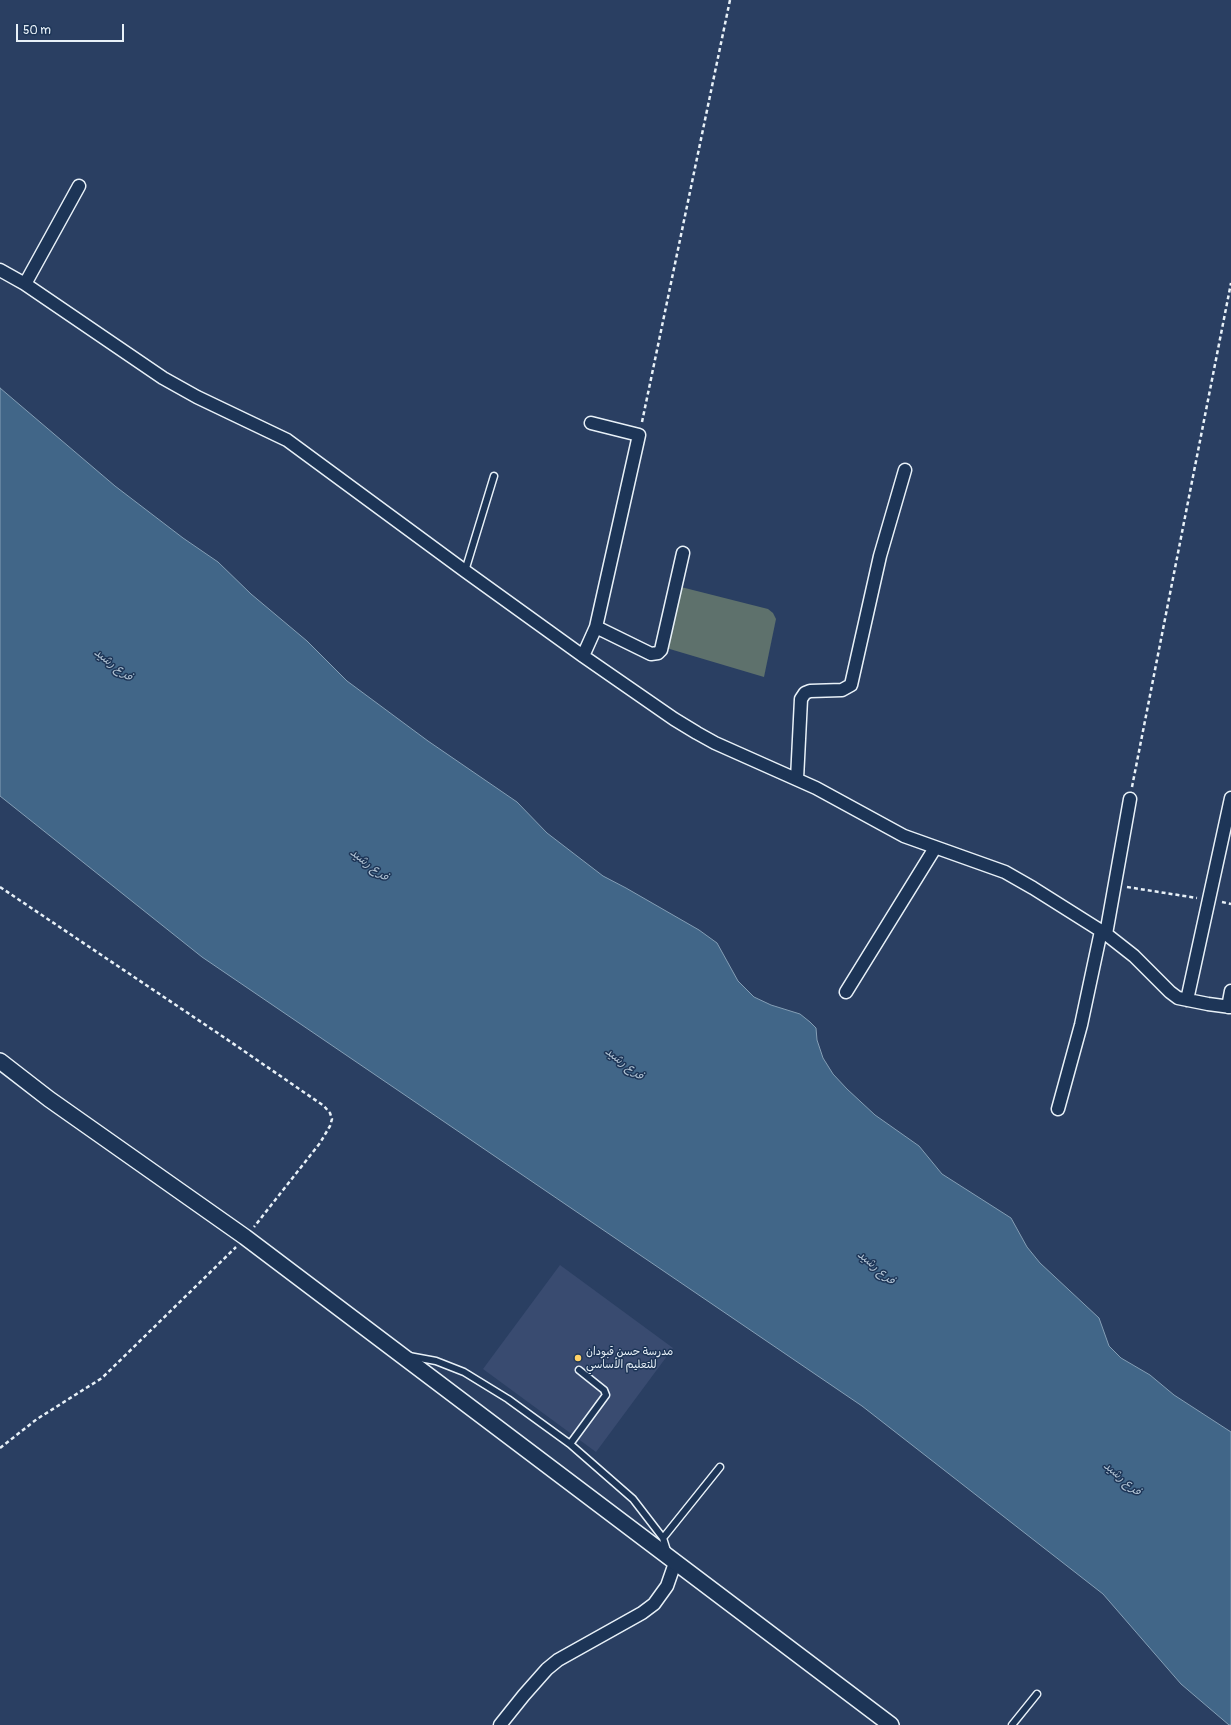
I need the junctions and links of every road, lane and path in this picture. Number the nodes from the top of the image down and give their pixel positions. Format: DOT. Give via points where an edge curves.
graph roads {
  1 [pos="730,0"];
  2 [pos="79,186"];
  3 [pos="0,270"];
  4 [pos="1231,283"];
  5 [pos="24,284"];
  6 [pos="591,423"];
  7 [pos="639,435"];
  8 [pos="905,470"];
  9 [pos="494,476"];
  10 [pos="683,553"];
  11 [pos="465,571"];
  12 [pos="596,627"];
  13 [pos="583,656"];
  14 [pos="797,779"];
  15 [pos="1231,798"];
  16 [pos="1130,799"];
  17 [pos="935,848"];
  18 [pos="1114,885"];
  19 [pos="0,887"];
  20 [pos="1210,900"];
  21 [pos="1231,904"];
  22 [pos="1104,932"];
  23 [pos="1231,991"];
  24 [pos="846,992"];
  25 [pos="1187,1000"];
  26 [pos="1230,1007"];
  27 [pos="0,1061"];
  28 [pos="1058,1109"];
  29 [pos="245,1237"];
  30 [pos="400,1354"];
  31 [pos="579,1370"];
  32 [pos="570,1444"];
  33 [pos="0,1448"];
  34 [pos="720,1467"];
  35 [pos="663,1538"];
  36 [pos="672,1560"];
  37 [pos="1037,1694"];
  38 [pos="500,1725"];
  39 [pos="891,1725"];
  40 [pos="1012,1725"];
  1 -- 7 [label="path"];
  2 -- 5 [label="street"];
  3 -- 5 [label="street"];
  4 -- 16 [label="path"];
  5 -- 11 [label="street" via="163,378 287,440"];
  6 -- 7 [label="street"];
  7 -- 12 [label="street"];
  8 -- 14 [label="street" via="880,556 851,685 842,690 810,691 801,699"];
  9 -- 11 [label="lane"];
  10 -- 12 [label="street" via="661,650 658,653 651,654"];
  11 -- 13 [label="street"];
  12 -- 13 [label="street"];
  13 -- 14 [label="street" via="697,733"];
  14 -- 17 [label="street" via="904,836"];
  15 -- 20 [label="street"];
  16 -- 18 [label="street"];
  17 -- 22 [label="street" via="1005,872"];
  17 -- 24 [label="street"];
  18 -- 20 [label="path"];
  18 -- 22 [label="street"];
  19 -- 29 [label="path" via="238,1047 324,1106 330,1113 330,1126 320,1143"];
  20 -- 21 [label="path"];
  20 -- 25 [label="street"];
  22 -- 25 [label="street" via="1134,956 1170,992 1178,998"];
  22 -- 28 [label="street"];
  23 -- 26 [label="street"];
  25 -- 26 [label="street"];
  27 -- 29 [label="street" via="49,1099"];
  29 -- 30 [label="street"];
  29 -- 33 [label="path" via="102,1378 37,1419"];
  30 -- 32 [label="lane" via="436,1361 464,1372 508,1399"];
  30 -- 36 [label="street"];
  31 -- 32 [label="lane" via="604,1390 606,1395"];
  32 -- 35 [label="lane" via="633,1499"];
  34 -- 35 [label="lane"];
  35 -- 36 [label="lane"];
  36 -- 38 [label="street" via="667,1586 654,1604 558,1660 547,1669"];
  36 -- 39 [label="street"];
  37 -- 40 [label="lane"];
}
